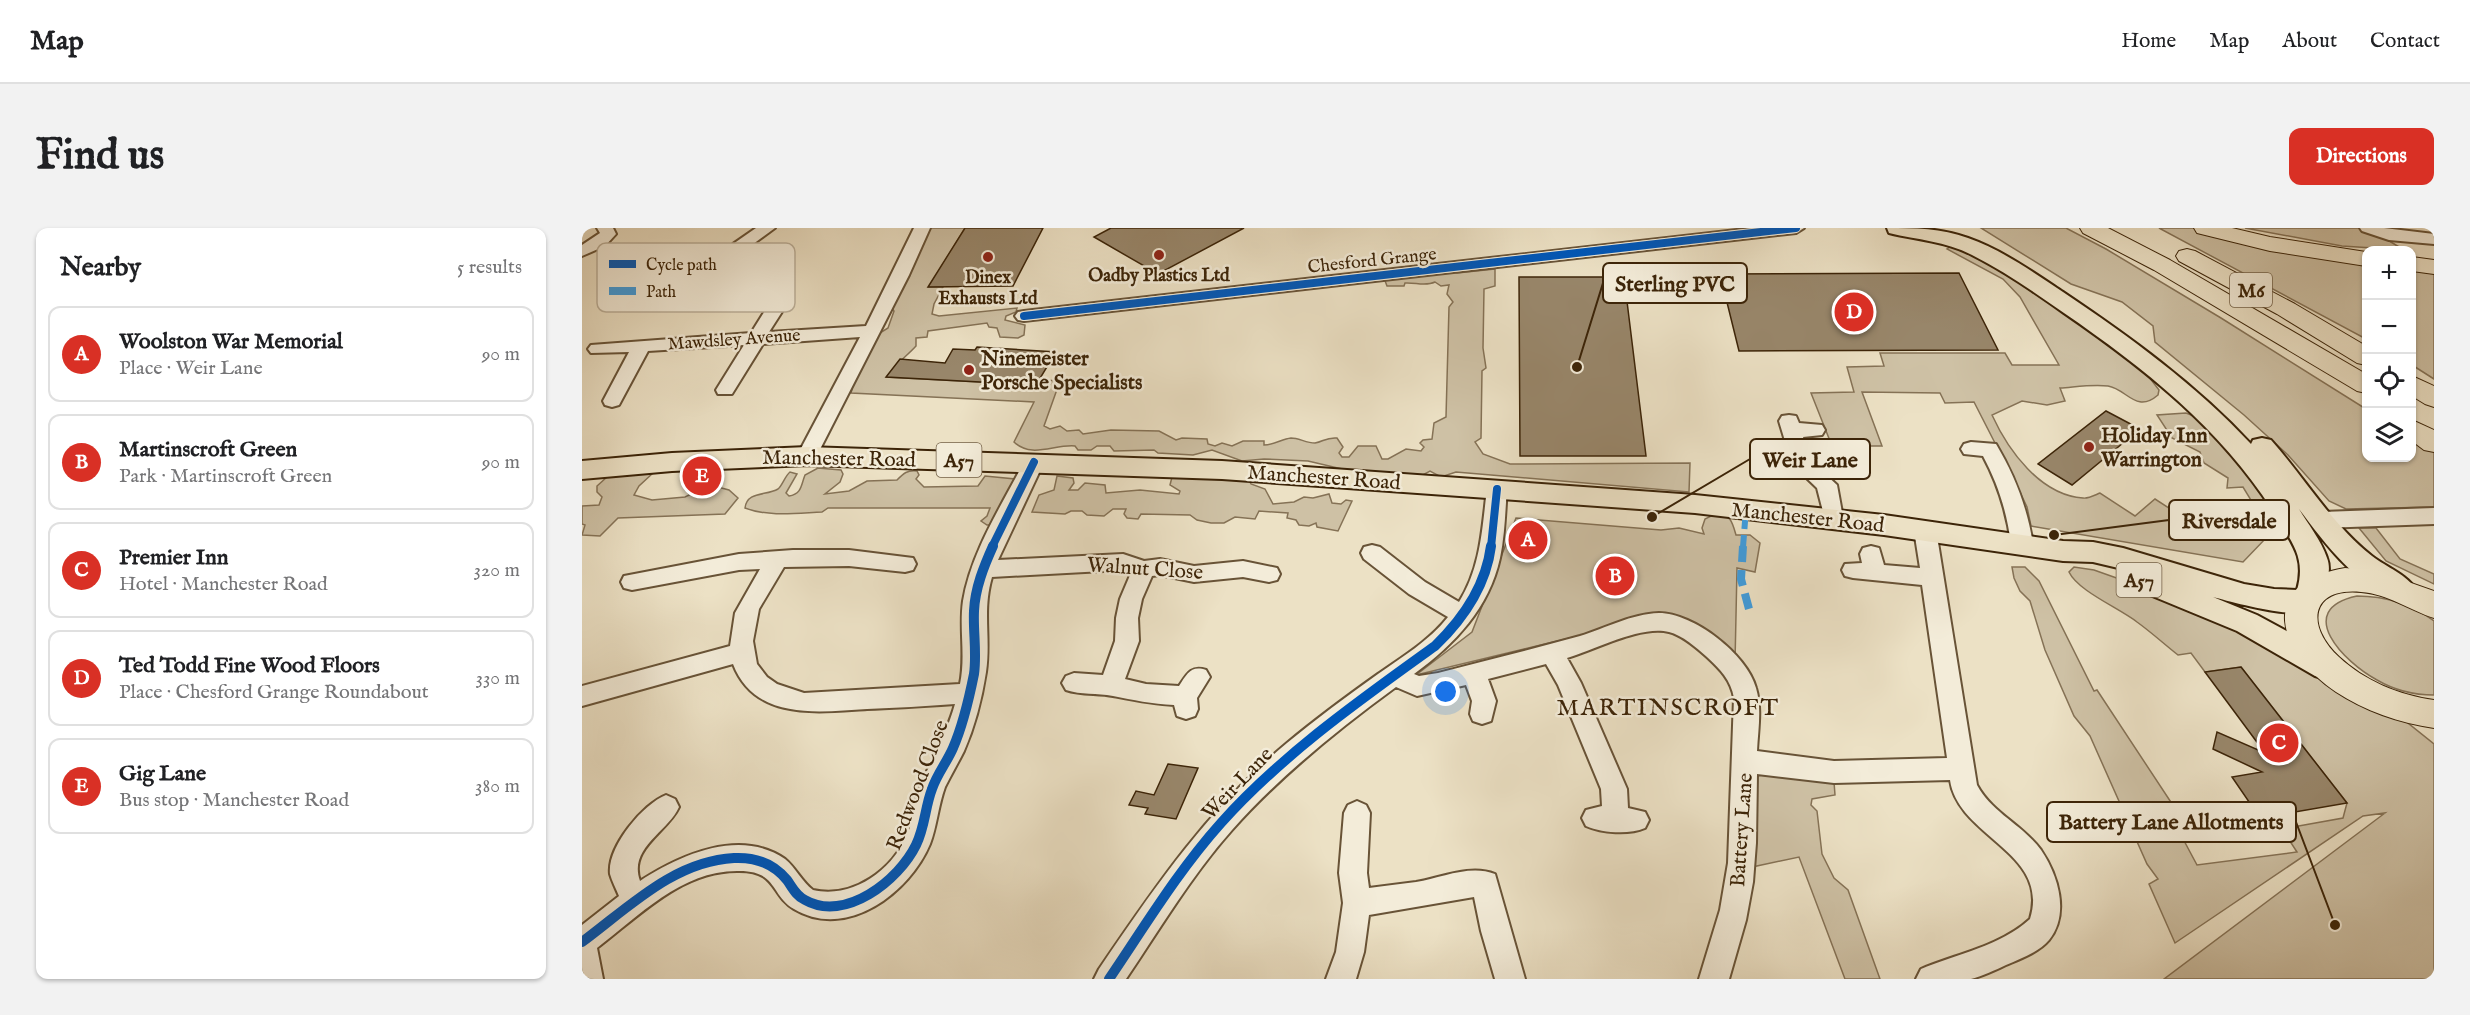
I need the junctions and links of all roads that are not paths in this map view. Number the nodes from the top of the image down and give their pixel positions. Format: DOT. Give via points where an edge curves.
graph roads {
  1 [pos="605,228"];
  2 [pos="767,228"];
  3 [pos="922,228"];
  4 [pos="1796,228"];
  5 [pos="1931,228"];
  6 [pos="1971,228"];
  7 [pos="2091,228"];
  8 [pos="2133,228"];
  9 [pos="2205,228"];
  10 [pos="2368,228"];
  11 [pos="1894,229"];
  12 [pos="2434,239"];
  13 [pos="745,243"];
  14 [pos="582,250"];
  15 [pos="2362,258"];
  16 [pos="2416,265"];
  17 [pos="2434,267"];
  18 [pos="2210,294"];
  19 [pos="775,312"];
  20 [pos="1024,316"];
  21 [pos="871,331"];
  22 [pos="756,338"];
  23 [pos="642,346"];
  24 [pos="597,349"];
  25 [pos="2362,354"];
  26 [pos="2362,382"];
  27 [pos="2416,387"];
  28 [pos="725,390"];
  29 [pos="2362,397"];
  30 [pos="2434,398"];
  31 [pos="612,401"];
  32 [pos="2416,416"];
  33 [pos="2434,427"];
  34 [pos="1815,430"];
  35 [pos="2416,432"];
  36 [pos="2434,443"];
  37 [pos="1971,449"];
  38 [pos="807,456"];
  39 [pos="1034,462"];
  40 [pos="582,470"];
  41 [pos="1497,489"];
  42 [pos="2434,516"];
  43 [pos="1833,518"];
  44 [pos="2322,520"];
  45 [pos="2295,525"];
  46 [pos="1925,530"];
  47 [pos="2022,544"];
  48 [pos="2063,551"];
  49 [pos="1372,553"];
  50 [pos="777,560"];
  51 [pos="906,564"];
  52 [pos="1866,565"];
  53 [pos="985,569"];
  54 [pos="1144,569"];
  55 [pos="2157,569"];
  56 [pos="647,574"];
  57 [pos="1272,575"];
  58 [pos="1933,578"];
  59 [pos="2406,592"];
  60 [pos="2307,597"];
  61 [pos="2434,606"];
  62 [pos="1461,614"];
  63 [pos="741,652"];
  64 [pos="1552,652"];
  65 [pos="1474,673"];
  66 [pos="1395,675"];
  67 [pos="2339,676"];
  68 [pos="1071,683"];
  69 [pos="1111,686"];
  70 [pos="969,693"];
  71 [pos="1190,694"];
  72 [pos="582,696"];
  73 [pos="1482,714"];
  74 [pos="2426,718"];
  75 [pos="1745,761"];
  76 [pos="1961,769"];
  77 [pos="666,807"];
  78 [pos="1357,813"];
  79 [pos="1616,819"];
  80 [pos="635,899"];
  81 [pos="1357,903"];
  82 [pos="582,942"];
  83 [pos="582,947"];
  84 [pos="588,979"];
  85 [pos="1109,979"];
  86 [pos="1341,979"];
  87 [pos="1510,979"];
  88 [pos="1714,979"];
  89 [pos="1931,979"];
  1 -- 14 [label="street" via="605,238"];
  2 -- 13 [label="street"];
  3 -- 21 [label="street"];
  4 -- 20 [label="street, Chesford Grange"];
  5 -- 11 [label="main road"];
  6 -- 44 [label="main road" via="2103,314 2180,372 2248,433"];
  7 -- 18 [label="highway, M6"];
  8 -- 25 [label="highway, M6"];
  9 -- 15 [label="highway, M6" via="2298,249"];
  10 -- 12 [label="street" via="2389,236"];
  11 -- 45 [label="main road" via="1973,247 2107,333 2164,376 2236,443"];
  16 -- 17 [label="highway"];
  18 -- 26 [label="highway, M6"];
  18 -- 29 [label="highway, M6"];
  19 -- 22 [label="street"];
  21 -- 22 [label="street, Mawdsley Avenue"];
  21 -- 38 [label="street"];
  22 -- 23 [label="street, Mawdsley Avenue"];
  22 -- 28 [label="street"];
  23 -- 24 [label="street, Mawdsley Avenue"];
  23 -- 31 [label="street"];
  27 -- 30 [label="highway"];
  32 -- 33 [label="highway"];
  34 -- 43 [label="street" via="1790,425 1802,464 1827,485"];
  35 -- 36 [label="highway"];
  37 -- 47 [label="street" via="1989,449 2006,478 2015,502"];
  38 -- 39 [label="main road, Manchester Road / A57"];
  38 -- 40 [label="main road, Manchester Road / A57"];
  39 -- 41 [label="main road, Manchester Road / A57"];
  39 -- 53 [label="street, Redwood Close"];
  41 -- 43 [label="main road, Manchester Road / A57"];
  41 -- 62 [label="street, Weir Lane" via="1489,559"];
  42 -- 44 [label="street"];
  43 -- 46 [label="main road, Manchester Road / A57"];
  44 -- 59 [label="main road" via="2361,564"];
  45 -- 55 [label="main road" via="2298,572 2284,586 2263,588 2180,568"];
  45 -- 60 [label="main road" via="2315,563 2316,575"];
  46 -- 47 [label="main road, Manchester Road / A57"];
  46 -- 58 [label="street"];
  47 -- 48 [label="main road, Manchester Road / A57"];
  48 -- 55 [label="main road, Manchester Road / A57" via="2082,550"];
  48 -- 67 [label="main road, Manchester Road / A57" via="2083,563 2220,610 2308,655"];
  49 -- 62 [label="street" via="1417,588"];
  50 -- 51 [label="street" via="849,558"];
  50 -- 56 [label="street"];
  50 -- 63 [label="street" via="747,610"];
  52 -- 58 [label="street"];
  53 -- 54 [label="street, Walnut Close" via="1123,562"];
  53 -- 70 [label="street, Redwood Close" via="974,604 976,656"];
  54 -- 57 [label="street, Walnut Close" via="1160,567 1194,574 1243,569"];
  54 -- 69 [label="street" via="1131,599 1127,641"];
  55 -- 60 [label="main road, Manchester Road / A57" via="2271,601"];
  58 -- 76 [label="street"];
  59 -- 60 [label="highway, A57" via="2351,580 2331,582"];
  59 -- 61 [label="highway, A57"];
  60 -- 67 [label="highway, A57" via="2301,618 2305,635 2316,654"];
  62 -- 66 [label="street, Weir Lane" via="1453,630"];
  63 -- 70 [label="street" via="751,678 762,688 804,703"];
  63 -- 72 [label="street"];
  64 -- 65 [label="street"];
  64 -- 75 [label="street, Battery Lane" via="1637,626 1670,623 1685,629 1742,679 1746,694"];
  64 -- 79 [label="street" via="1614,789"];
  65 -- 66 [label="street" via="1417,686"];
  65 -- 73 [label="street" via="1484,701"];
  66 -- 85 [label="street, Weir Lane" via="1298,747 1221,823"];
  67 -- 74 [label="highway, A57" via="2378,699"];
  68 -- 69 [label="street"];
  69 -- 71 [label="street" via="1146,693"];
  70 -- 80 [label="street, Redwood Close" via="956,742 930,794 917,846 902,869 881,887 834,905 808,903 763,861 740,858 713,860 690,868"];
  75 -- 76 [label="street" via="1834,772"];
  75 -- 88 [label="street, Battery Lane" via="1736,900"];
  76 -- 89 [label="street" via="1973,805 2020,845 2037,867 2045,889 2046,912 2032,937"];
  77 -- 80 [label="street" via="634,826 625,863 626,881"];
  78 -- 81 [label="street" via="1353,873"];
  80 -- 82 [label="street, Redwood Close"];
  81 -- 86 [label="street" via="1350,952"];
  81 -- 87 [label="street" via="1417,895 1492,878 1495,931"];
  83 -- 84 [label="street"];
}
